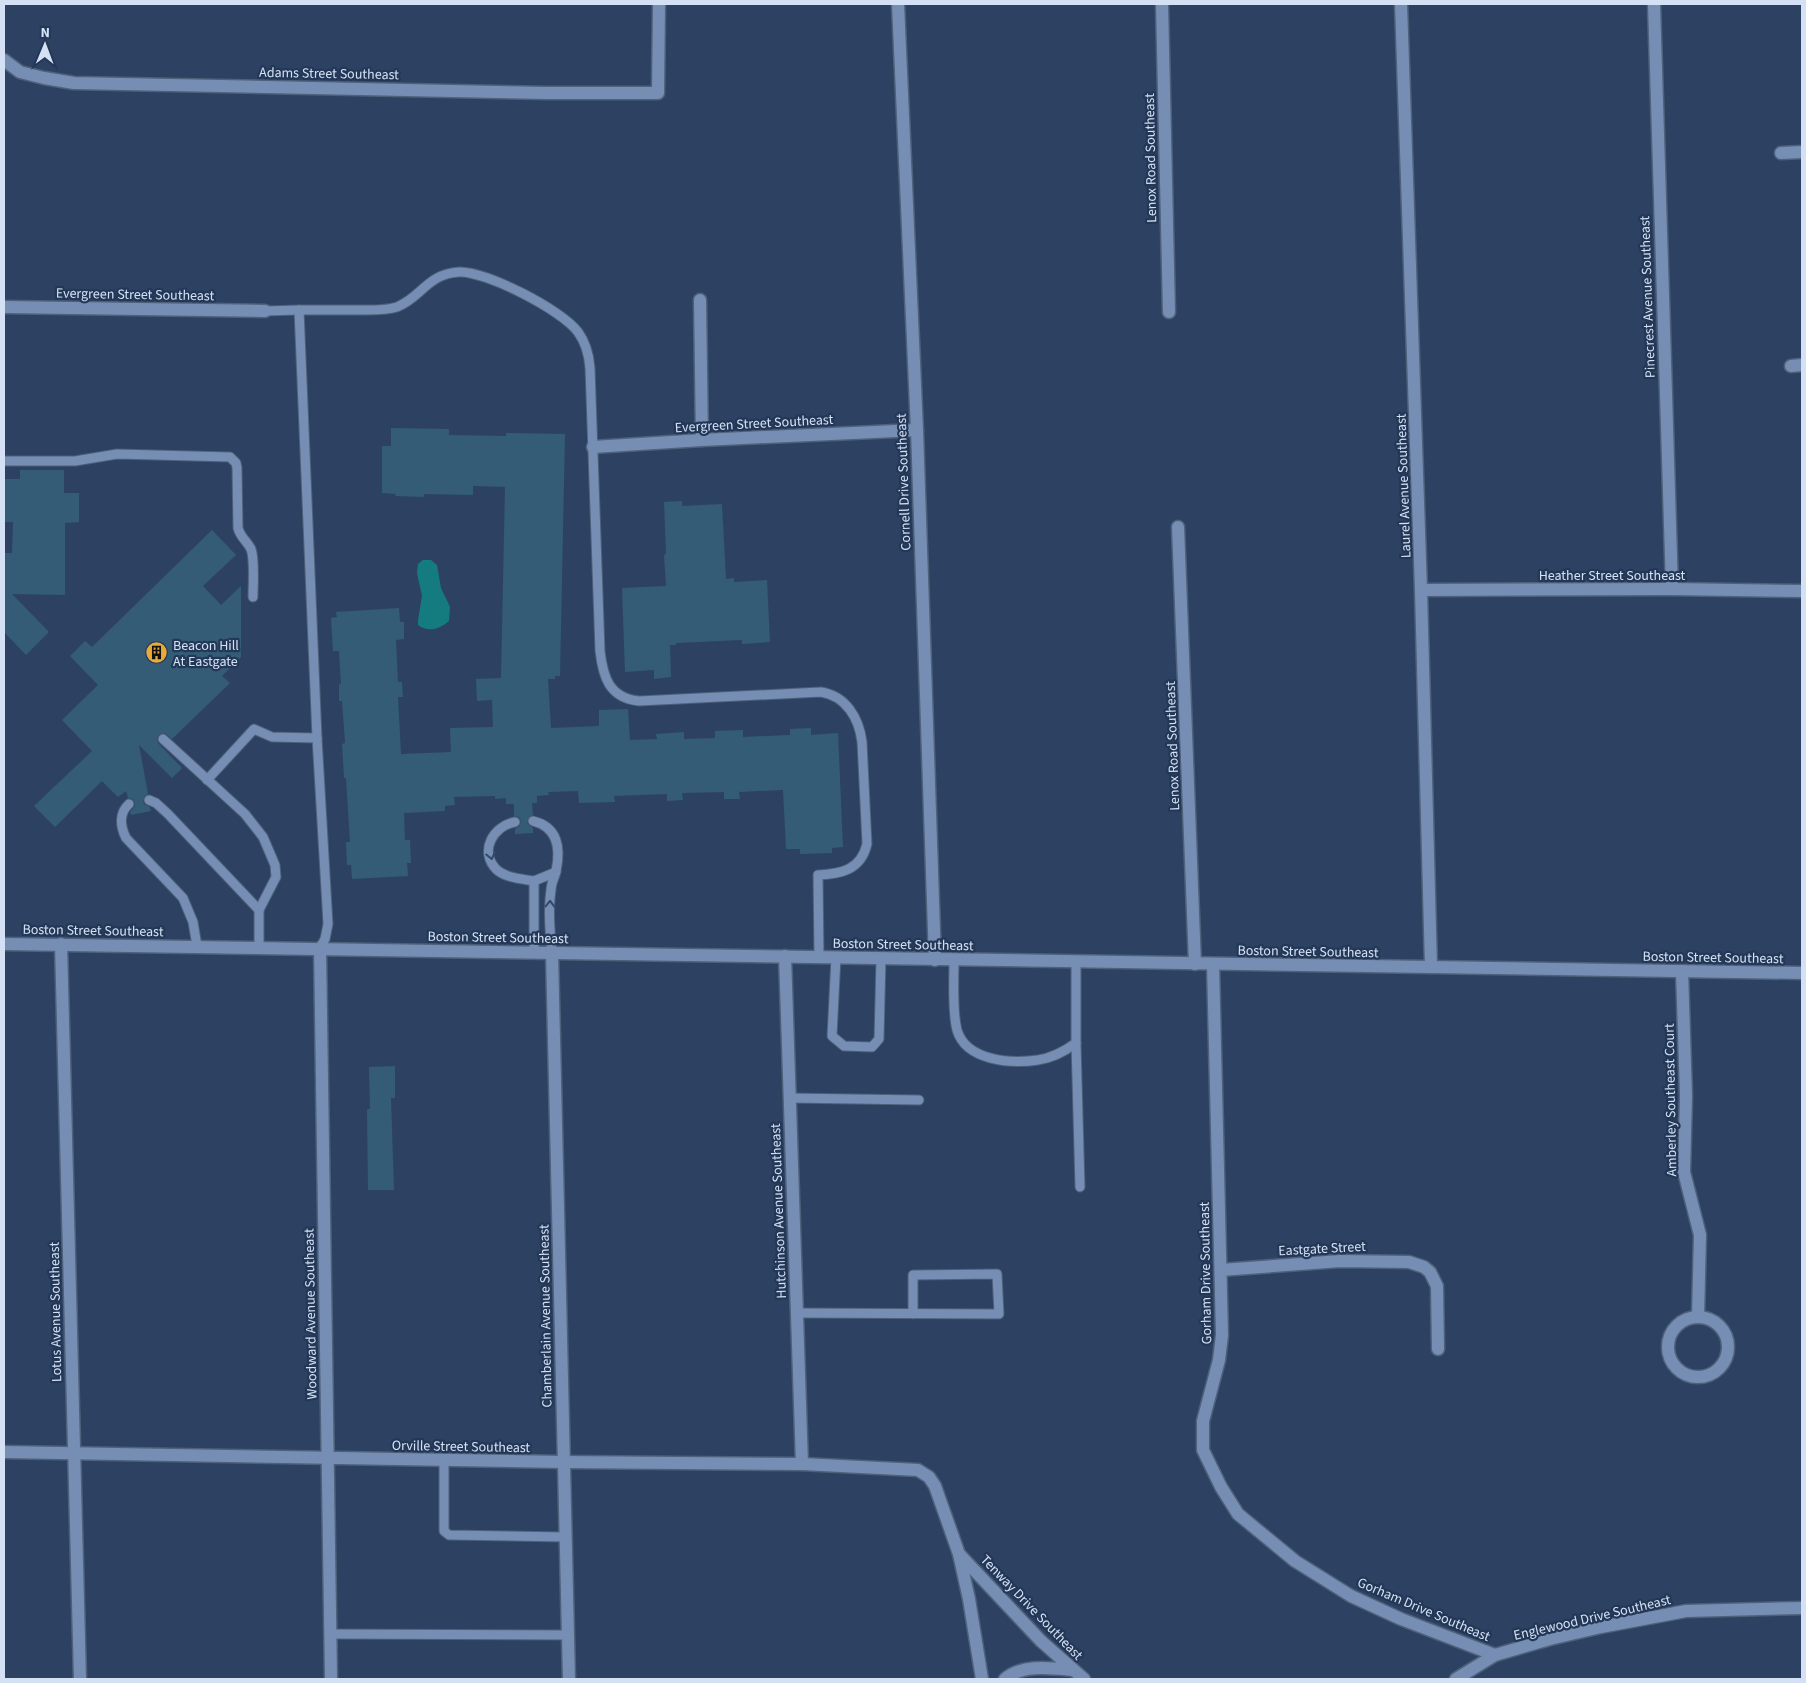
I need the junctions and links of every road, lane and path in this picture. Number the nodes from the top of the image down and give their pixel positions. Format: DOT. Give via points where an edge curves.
graph roads {
  1 [pos="659,4"];
  2 [pos="898,4"];
  3 [pos="1162,4"];
  4 [pos="1401,4"];
  5 [pos="1654,4"];
  6 [pos="4,60"];
  7 [pos="1781,152"];
  8 [pos="1802,152"];
  9 [pos="700,300"];
  10 [pos="4,307"];
  11 [pos="299,310"];
  12 [pos="265,311"];
  13 [pos="1169,312"];
  14 [pos="916,430"];
  15 [pos="702,440"];
  16 [pos="593,447"];
  17 [pos="4,461"];
  18 [pos="1178,527"];
  19 [pos="1672,589"];
  20 [pos="1422,590"];
  21 [pos="1802,591"];
  22 [pos="253,597"];
  23 [pos="317,738"];
  24 [pos="163,739"];
  25 [pos="207,780"];
  26 [pos="149,800"];
  27 [pos="129,804"];
  28 [pos="533,821"];
  29 [pos="515,822"];
  30 [pos="556,872"];
  31 [pos="534,881"];
  32 [pos="259,910"];
  33 [pos="4,944"];
  34 [pos="61,944"];
  35 [pos="197,946"];
  36 [pos="260,947"];
  37 [pos="320,948"];
  38 [pos="534,952"];
  39 [pos="552,952"];
  40 [pos="785,956"];
  41 [pos="820,957"];
  42 [pos="836,957"];
  43 [pos="881,958"];
  44 [pos="935,960"];
  45 [pos="954,960"];
  46 [pos="1076,962"];
  47 [pos="1195,964"];
  48 [pos="1213,964"];
  49 [pos="1430,967"];
  50 [pos="1682,971"];
  51 [pos="1802,973"];
  52 [pos="1076,1043"];
  53 [pos="790,1098"];
  54 [pos="919,1100"];
  55 [pos="1080,1187"];
  56 [pos="1221,1270"];
  57 [pos="797,1313"];
  58 [pos="913,1314"];
  59 [pos="1698,1316"];
  60 [pos="1438,1350"];
  61 [pos="4,1452"];
  62 [pos="74,1454"];
  63 [pos="328,1458"];
  64 [pos="444,1460"];
  65 [pos="564,1462"];
  66 [pos="802,1464"];
  67 [pos="566,1537"];
  68 [pos="959,1554"];
  69 [pos="1802,1608"];
  70 [pos="330,1634"];
  71 [pos="568,1636"];
  72 [pos="1495,1655"];
  73 [pos="1072,1670"];
  74 [pos="80,1679"];
  75 [pos="331,1679"];
  76 [pos="569,1679"];
  77 [pos="982,1679"];
  78 [pos="1005,1679"];
  79 [pos="1084,1679"];
  80 [pos="1456,1679"];
  1 -- 6 [label="street, Adams Street Southeast" via="658,93 74,83 20,72"];
  2 -- 14 [label="street, Cornell Drive Southeast"];
  3 -- 13 [label="street, Lenox Road Southeast"];
  4 -- 20 [label="street, Laurel Avenue Southeast"];
  5 -- 19 [label="street, Pinecrest Avenue Southeast"];
  7 -- 8 [label="street"];
  9 -- 15 [label="street"];
  10 -- 12 [label="street, Evergreen Street Southeast"];
  11 -- 12 [label="lane"];
  11 -- 16 [label="lane" via="386,310 407,302 439,276 458,272 486,277 560,314 582,338 590,368"];
  11 -- 23 [label="lane"];
  14 -- 15 [label="street, Evergreen Street Southeast"];
  14 -- 44 [label="street, Cornell Drive Southeast"];
  15 -- 16 [label="street, Evergreen Street Southeast"];
  16 -- 41 [label="lane" via="600,651 605,678 613,689 626,699 639,701 821,692 841,702 857,720 862,742 867,844 862,859 850,868 836,874 818,875"];
  17 -- 22 [label="lane" via="75,461 116,454 230,457 237,468 239,532 252,555"];
  18 -- 47 [label="street, Lenox Road Southeast"];
  19 -- 20 [label="street, Heather Street Southeast"];
  19 -- 21 [label="street, Heather Street Southeast"];
  20 -- 49 [label="street, Laurel Avenue Southeast"];
  23 -- 25 [label="lane" via="272,738 254,729"];
  23 -- 37 [label="lane" via="328,924"];
  24 -- 25 [label="lane"];
  25 -- 32 [label="lane" via="253,822 275,865 276,877"];
  26 -- 32 [label="lane" via="168,814"];
  27 -- 35 [label="lane" via="122,812 121,829 183,898 193,922"];
  28 -- 30 [label="lane" via="545,825 554,835 558,849"];
  29 -- 31 [label="lane, one-way" via="501,826 493,834 490,858 501,873"];
  30 -- 31 [label="lane"];
  39 -- 30 [label="lane, one-way" via="550,890"];
  31 -- 38 [label="lane"];
  32 -- 36 [label="lane"];
  33 -- 34 [label="street, Boston Street Southeast"];
  34 -- 35 [label="street, Boston Street Southeast"];
  34 -- 62 [label="street, Lotus Avenue Southeast"];
  35 -- 36 [label="street, Boston Street Southeast"];
  36 -- 37 [label="street, Boston Street Southeast"];
  37 -- 38 [label="street, Boston Street Southeast"];
  37 -- 63 [label="street, Woodward Avenue Southeast"];
  38 -- 39 [label="street, Boston Street Southeast"];
  39 -- 40 [label="street, Boston Street Southeast"];
  39 -- 65 [label="street, Chamberlain Avenue Southeast"];
  40 -- 41 [label="street, Boston Street Southeast"];
  40 -- 53 [label="street, Hutchinson Avenue Southeast"];
  41 -- 42 [label="street, Boston Street Southeast"];
  42 -- 43 [label="street, Boston Street Southeast"];
  42 -- 43 [label="lane" via="832,1036 844,1046 872,1047 879,1039"];
  43 -- 44 [label="street, Boston Street Southeast"];
  44 -- 45 [label="street, Boston Street Southeast"];
  45 -- 46 [label="street, Boston Street Southeast"];
  45 -- 52 [label="lane" via="958,1031 964,1042 975,1051 992,1059 1039,1060 1059,1054"];
  46 -- 47 [label="street, Boston Street Southeast"];
  46 -- 52 [label="lane"];
  47 -- 48 [label="street, Boston Street Southeast"];
  48 -- 49 [label="street, Boston Street Southeast"];
  48 -- 56 [label="street, Gorham Drive Southeast"];
  49 -- 50 [label="street, Boston Street Southeast"];
  50 -- 51 [label="street, Boston Street Southeast"];
  50 -- 59 [label="street, Amberley Southeast Court" via="1686,1096 1684,1172 1700,1234"];
  52 -- 55 [label="lane"];
  53 -- 54 [label="lane"];
  53 -- 57 [label="street, Hutchinson Avenue Southeast"];
  56 -- 60 [label="street, Eastgate Street" via="1340,1261 1409,1262 1424,1267 1437,1286"];
  56 -- 72 [label="street, Gorham Drive Southeast" via="1222,1335 1219,1360 1202,1421 1203,1450 1238,1514 1295,1561 1351,1596"];
  57 -- 58 [label="lane"];
  57 -- 66 [label="street, Hutchinson Avenue Southeast"];
  58 -- 58 [label="lane" via="998,1314 997,1274 913,1274"];
  59 -- 59 [label="street" via="1686,1319 1674,1328 1668,1350 1678,1370 1699,1377 1720,1368 1728,1347 1721,1326"];
  61 -- 62 [label="street, Orville Street Southeast"];
  62 -- 63 [label="street, Orville Street Southeast"];
  62 -- 74 [label="street, Lotus Avenue Southeast"];
  63 -- 64 [label="street, Orville Street Southeast"];
  63 -- 70 [label="street, Woodward Avenue Southeast"];
  64 -- 65 [label="street, Orville Street Southeast"];
  64 -- 67 [label="lane" via="444,1531 449,1535"];
  65 -- 66 [label="street, Orville Street Southeast"];
  65 -- 67 [label="street, Chamberlain Avenue Southeast"];
  66 -- 68 [label="street, Orville Street Southeast" via="918,1470 935,1486"];
  67 -- 71 [label="street, Chamberlain Avenue Southeast"];
  68 -- 73 [label="street, Tenway Drive Southeast" via="1034,1635"];
  68 -- 77 [label="street"];
  69 -- 72 [label="street, Englewood Drive Southeast" via="1686,1611 1601,1627"];
  70 -- 71 [label="lane"];
  70 -- 75 [label="street, Woodward Avenue Southeast"];
  71 -- 76 [label="street, Chamberlain Avenue Southeast"];
  72 -- 80 [label="street, Englewood Drive Southeast"];
  73 -- 78 [label="street" via="1032,1669"];
  73 -- 79 [label="street, Tenway Drive Southeast"];
}
